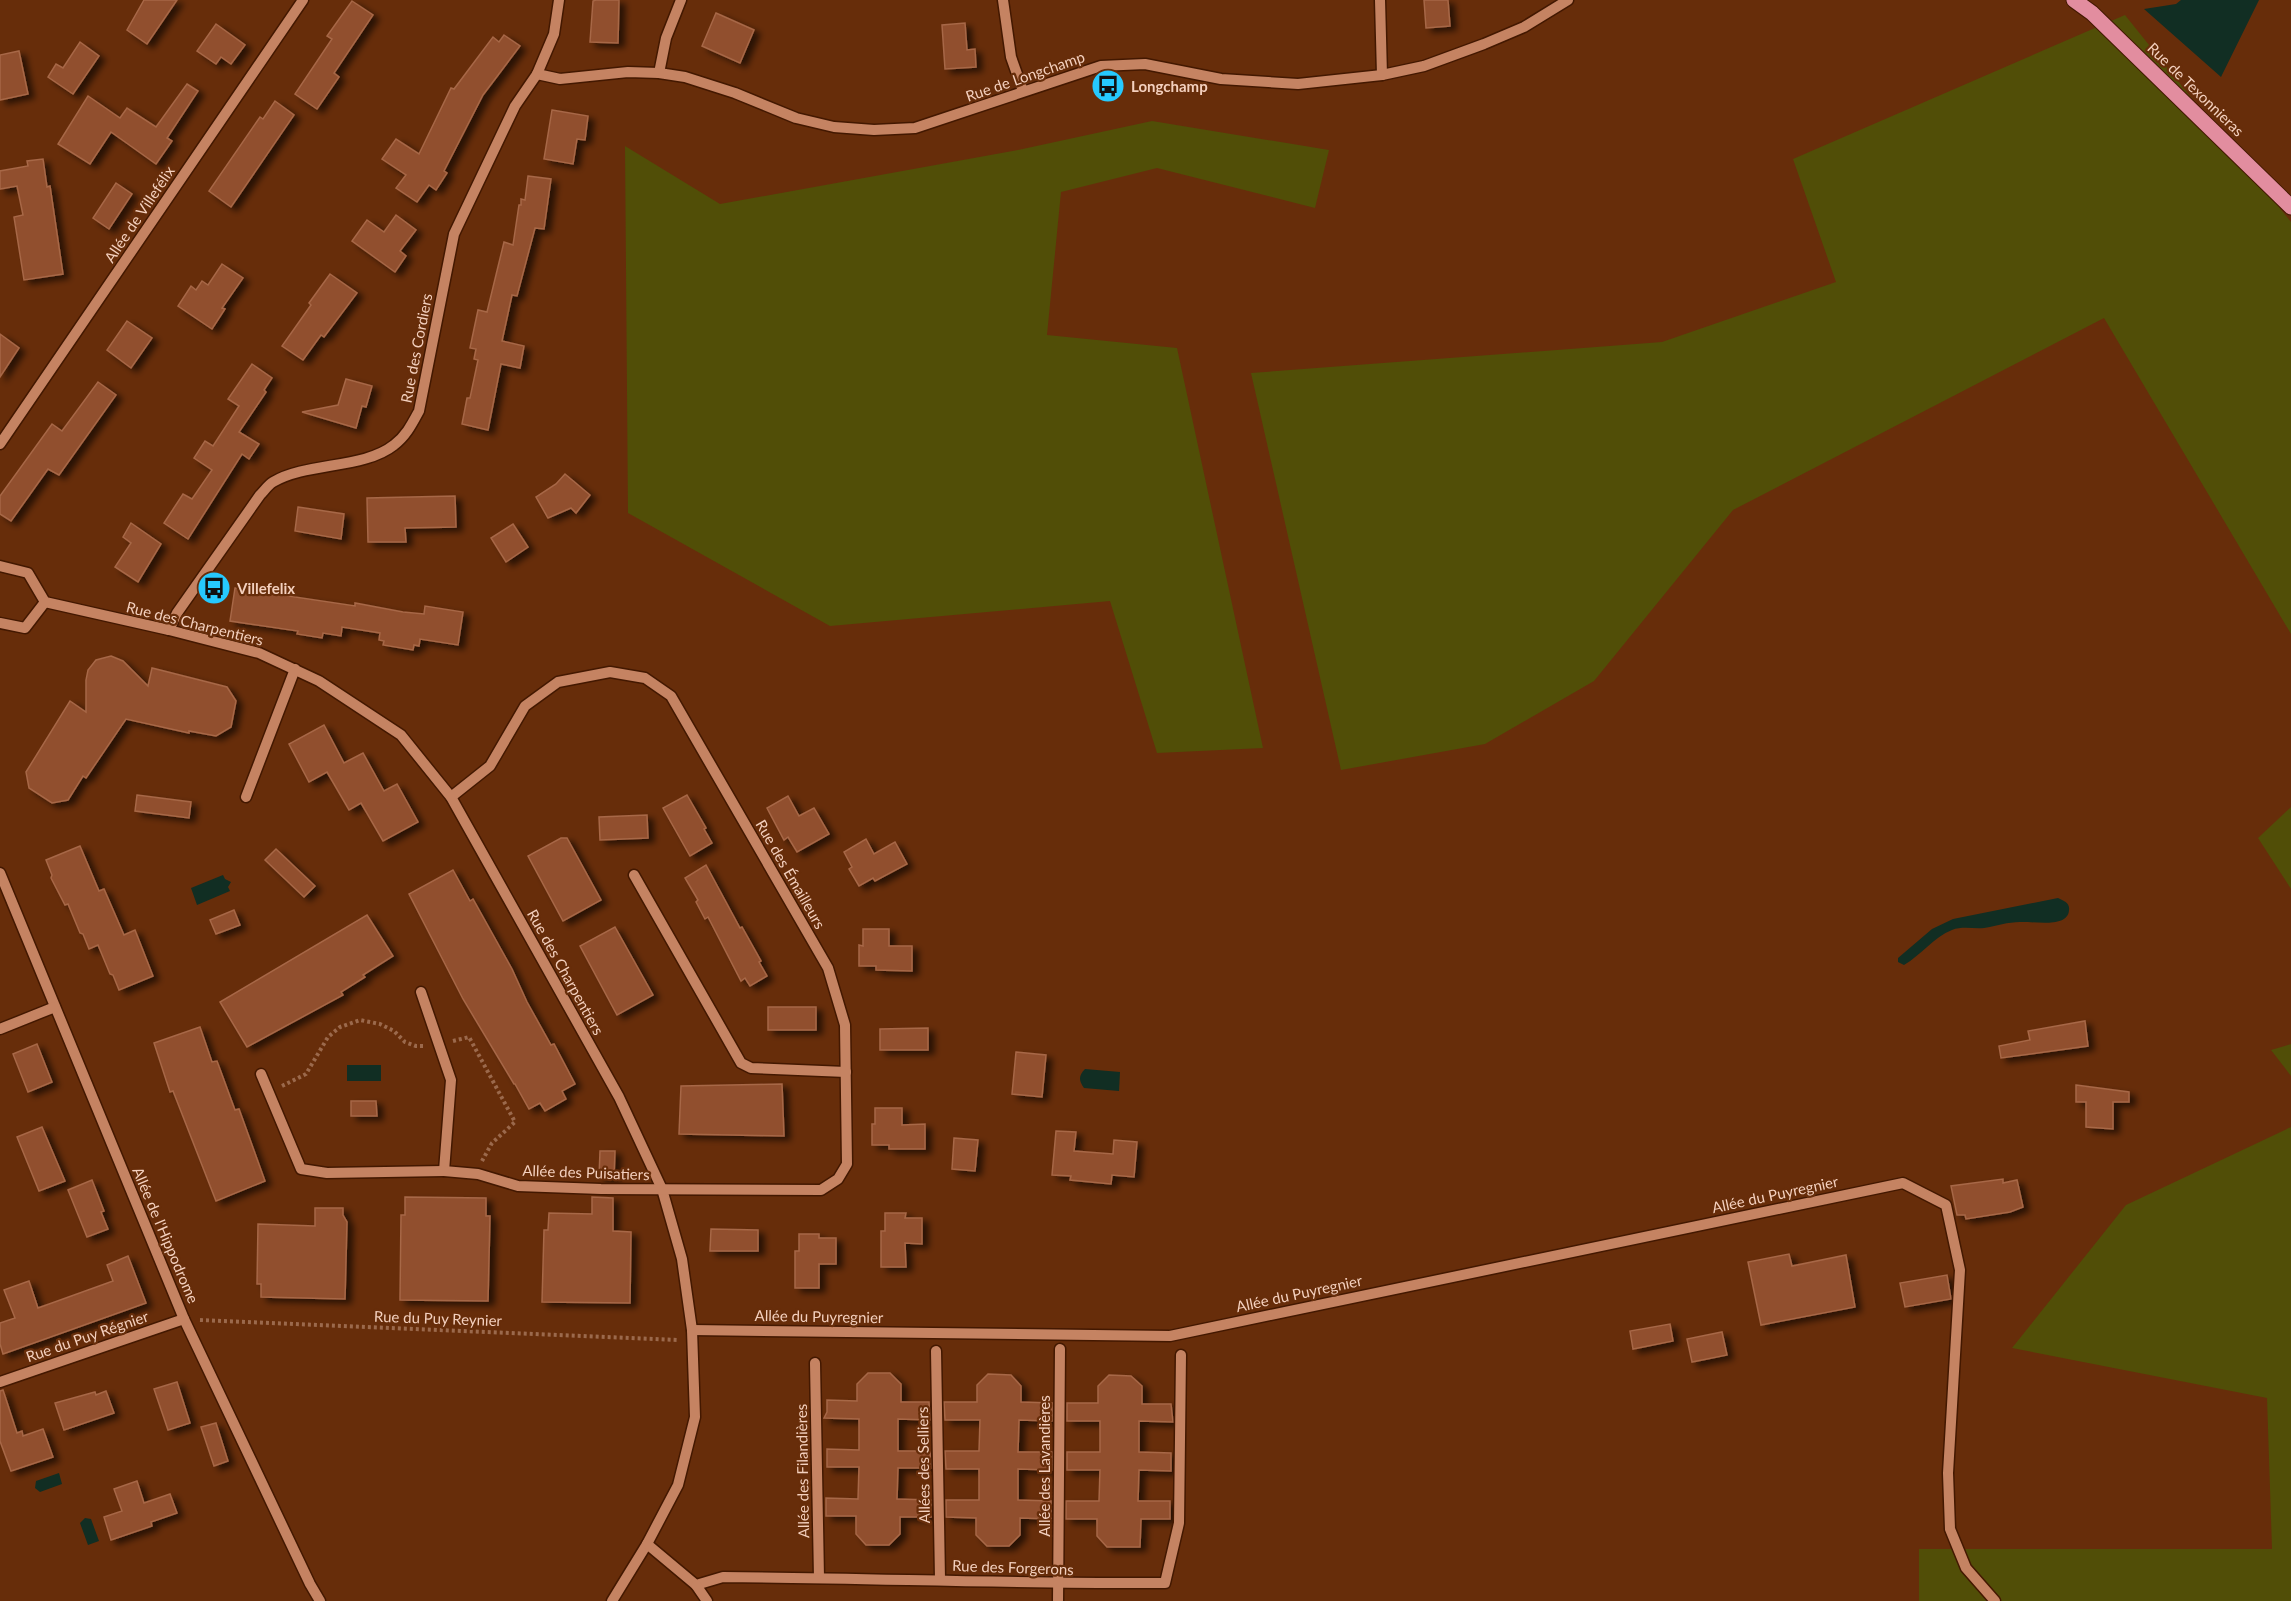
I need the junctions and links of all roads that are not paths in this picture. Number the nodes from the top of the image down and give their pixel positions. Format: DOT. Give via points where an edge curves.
graph roads {
  1 [pos="303,0"];
  2 [pos="559,0"];
  3 [pos="681,0"];
  4 [pos="1003,0"];
  5 [pos="1380,0"];
  6 [pos="1568,0"];
  7 [pos="2074,0"];
  8 [pos="659,73"];
  9 [pos="537,74"];
  10 [pos="1382,75"];
  11 [pos="1023,91"];
  12 [pos="2291,207"];
  13 [pos="0,444"];
  14 [pos="0,566"];
  15 [pos="45,602"];
  16 [pos="0,623"];
  17 [pos="170,630"];
  18 [pos="295,669"];
  19 [pos="246,797"];
  20 [pos="451,797"];
  21 [pos="0,873"];
  22 [pos="634,875"];
  23 [pos="421,992"];
  24 [pos="55,1007"];
  25 [pos="0,1029"];
  26 [pos="846,1072"];
  27 [pos="261,1074"];
  28 [pos="444,1171"];
  29 [pos="662,1188"];
  30 [pos="184,1319"];
  31 [pos="691,1335"];
  32 [pos="1060,1349"];
  33 [pos="936,1351"];
  34 [pos="1180,1355"];
  35 [pos="815,1363"];
  36 [pos="0,1382"];
  37 [pos="647,1544"];
  38 [pos="819,1578"];
  39 [pos="940,1579"];
  40 [pos="1059,1584"];
  41 [pos="696,1585"];
  42 [pos="320,1601"];
  43 [pos="612,1601"];
  44 [pos="707,1601"];
  45 [pos="1058,1601"];
  46 [pos="1995,1601"];
  1 -- 13 [label="street, Allée de Villefélix"];
  2 -- 9 [label="street, Rue des Cordiers" via="554,34"];
  3 -- 8 [label="street" via="666,38"];
  4 -- 11 [label="street" via="1011,57"];
  5 -- 10 [label="street"];
  6 -- 10 [label="street, Rue de Longchamp" via="1524,27 1484,44 1424,66"];
  7 -- 12 [label="main road, Rue de Texonnieras" via="2092,13"];
  8 -- 9 [label="street, Rue de Longchamp" via="560,79"];
  8 -- 11 [label="street, Rue de Longchamp" via="735,93 796,118 834,127 874,130 915,128"];
  9 -- 17 [label="street, Rue des Cordiers" via="515,106 454,234 419,411 407,432 393,446 373,456 272,482 183,605"];
  10 -- 11 [label="street, Rue de Longchamp" via="1298,84 1221,79 1145,64 1101,66"];
  14 -- 15 [label="street" via="28,573"];
  15 -- 16 [label="street" via="25,628"];
  15 -- 17 [label="street, Rue des Charpentiers"];
  17 -- 18 [label="street, Rue des Charpentiers" via="258,653"];
  18 -- 19 [label="street"];
  18 -- 20 [label="street, Rue des Charpentiers" via="401,735"];
  20 -- 26 [label="street, Rue des Émailleurs" via="490,766 525,706 558,682 610,672 645,678 671,696 828,968 845,1025"];
  20 -- 29 [label="street, Rue des Charpentiers" via="619,1097"];
  21 -- 24 [label="street, Allée de l'Hippodrome"];
  22 -- 26 [label="street" via="741,1063 751,1068"];
  23 -- 28 [label="street" via="451,1080"];
  24 -- 25 [label="street"];
  24 -- 30 [label="street, Allée de l'Hippodrome"];
  26 -- 29 [label="street, Rue des Émailleurs" via="847,1164 838,1179 821,1190"];
  27 -- 28 [label="street, Allée des Puisatiers" via="301,1169 327,1173"];
  28 -- 29 [label="street, Allée des Puisatiers" via="478,1174 518,1186"];
  29 -- 31 [label="street, Rue des Charpentiers" via="682,1259"];
  30 -- 36 [label="street, Rue du Puy Régnier"];
  30 -- 42 [label="street, Allée de l'Hippodrome"];
  31 -- 37 [label="street, Rue des Charpentiers" via="695,1417 678,1485"];
  31 -- 46 [label="street, Allée du Puyregnier" via="1170,1336 1903,1183 1946,1205 1960,1270 1948,1473 1950,1529 1966,1568"];
  32 -- 40 [label="street, Allée des Lavandières"];
  33 -- 39 [label="street, Allées des Selliers"];
  34 -- 40 [label="street, Rue des Forgerons" via="1179,1523 1165,1583"];
  35 -- 38 [label="street, Allée des Filandières"];
  37 -- 41 [label="street"];
  37 -- 43 [label="street, Rue des Charpentiers"];
  38 -- 39 [label="street, Rue des Forgerons"];
  38 -- 41 [label="street, Rue des Forgerons" via="723,1577"];
  39 -- 40 [label="street, Rue des Forgerons"];
  40 -- 45 [label="street, Allée des Lavandières"];
  41 -- 44 [label="street"];
}
